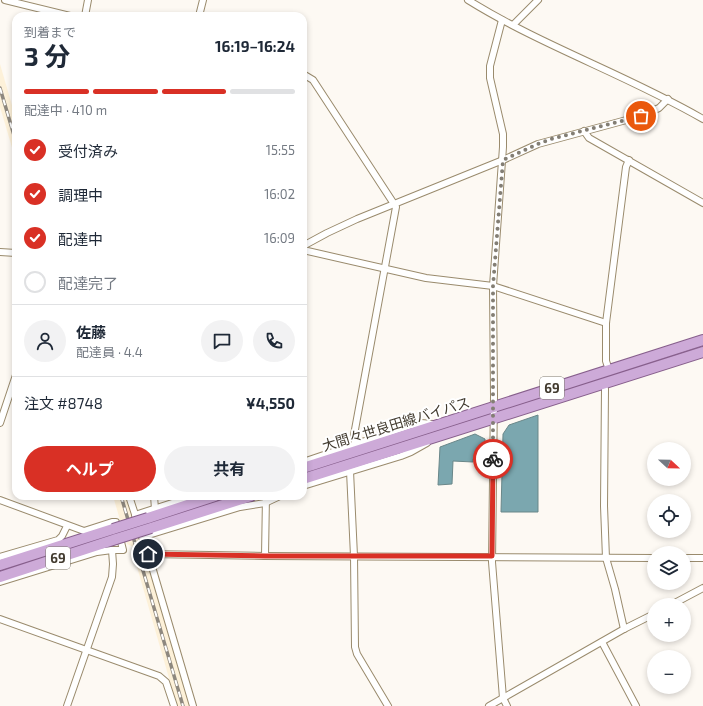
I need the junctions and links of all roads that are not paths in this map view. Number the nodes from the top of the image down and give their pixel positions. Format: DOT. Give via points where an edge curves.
graph roads {
  1 [pos="5,0"];
  2 [pos="88,0"];
  3 [pos="203,0"];
  4 [pos="468,0"];
  5 [pos="482,0"];
  6 [pos="538,0"];
  7 [pos="479,7"];
  8 [pos="54,12"];
  9 [pos="86,12"];
  10 [pos="200,12"];
  11 [pos="502,20"];
  12 [pos="513,25"];
  13 [pos="307,76"];
  14 [pos="668,99"];
  15 [pos="703,119"];
  16 [pos="584,132"];
  17 [pos="503,160"];
  18 [pos="629,160"];
  19 [pos="703,203"];
  20 [pos="394,204"];
  21 [pos="307,246"];
  22 [pos="307,249"];
  23 [pos="0,252"];
  24 [pos="12,253"];
  25 [pos="384,268"];
  26 [pos="493,286"];
  27 [pos="606,323"];
  28 [pos="703,340"];
  29 [pos="703,352"];
  30 [pos="609,370"];
  31 [pos="603,383"];
  32 [pos="12,387"];
  33 [pos="493,408"];
  34 [pos="493,420"];
  35 [pos="0,423"];
  36 [pos="439,424"];
  37 [pos="433,438"];
  38 [pos="355,444"];
  39 [pos="307,461"];
  40 [pos="307,467"];
  41 [pos="350,471"];
  42 [pos="307,478"];
  43 [pos="307,485"];
  44 [pos="0,500"];
  45 [pos="130,500"];
  46 [pos="154,500"];
  47 [pos="182,500"];
  48 [pos="203,500"];
  49 [pos="238,500"];
  50 [pos="265,500"];
  51 [pos="271,500"];
  52 [pos="265,503"];
  53 [pos="155,509"];
  54 [pos="135,515"];
  55 [pos="68,526"];
  56 [pos="142,537"];
  57 [pos="112,550"];
  58 [pos="148,554"];
  59 [pos="265,556"];
  60 [pos="354,556"];
  61 [pos="492,556"];
  62 [pos="0,557"];
  63 [pos="606,558"];
  64 [pos="647,558"];
  65 [pos="691,558"];
  66 [pos="703,558"];
  67 [pos="0,565"];
  68 [pos="0,577"];
  69 [pos="0,582"];
  70 [pos="702,590"];
  71 [pos="685,598"];
  72 [pos="647,618"];
  73 [pos="0,619"];
  74 [pos="624,629"];
  75 [pos="602,642"];
  76 [pos="87,650"];
  77 [pos="503,698"];
  78 [pos="67,706"];
  79 [pos="174,706"];
  80 [pos="193,706"];
  81 [pos="388,706"];
  82 [pos="489,706"];
  83 [pos="507,706"];
  84 [pos="636,706"];
  1 -- 8 [label="street"];
  2 -- 9 [label="street"];
  3 -- 10 [label="street"];
  4 -- 7 [label="street"];
  5 -- 7 [label="street"];
  6 -- 12 [label="street"];
  7 -- 11 [label="street"];
  11 -- 12 [label="street"];
  11 -- 17 [label="street" via="492,58 490,78 503,134"];
  12 -- 14 [label="street"];
  13 -- 20 [label="street" via="313,80"];
  14 -- 15 [label="street"];
  14 -- 16 [label="street" via="659,108 647,113"];
  16 -- 17 [label="street" via="551,139"];
  16 -- 18 [label="street" via="589,138"];
  17 -- 20 [label="street"];
  17 -- 26 [label="street"];
  18 -- 19 [label="street"];
  18 -- 27 [label="street"];
  20 -- 21 [label="street" via="358,218"];
  20 -- 25 [label="street"];
  22 -- 25 [label="street"];
  23 -- 24 [label="street"];
  25 -- 26 [label="street" via="426,278"];
  25 -- 38 [label="street" via="354,435"];
  26 -- 27 [label="street"];
  26 -- 33 [label="street"];
  27 -- 30 [label="street" via="606,361"];
  28 -- 30 [label="main road, 大間々世良田線バイパス / 69"];
  29 -- 31 [label="main road, 大間々世良田線バイパス / 69"];
  30 -- 33 [label="main road, 大間々世良田線バイパス / 69"];
  31 -- 34 [label="main road, 大間々世良田線バイパス / 69"];
  31 -- 63 [label="street"];
  32 -- 35 [label="street"];
  33 -- 34 [label="street"];
  33 -- 36 [label="main road, 大間々世良田線バイパス / 69"];
  34 -- 37 [label="main road, 大間々世良田線バイパス / 69"];
  34 -- 61 [label="street"];
  36 -- 38 [label="street" via="416,424"];
  36 -- 40 [label="main road, 大間々世良田線バイパス / 69"];
  37 -- 41 [label="street" via="411,452"];
  37 -- 42 [label="main road, 大間々世良田線バイパス / 69"];
  38 -- 39 [label="street"];
  41 -- 43 [label="street"];
  41 -- 60 [label="street"];
  44 -- 55 [label="street"];
  45 -- 54 [label="street"];
  46 -- 53 [label="street"];
  47 -- 53 [label="street"];
  48 -- 67 [label="main road, 69, bridge"];
  49 -- 68 [label="main road, 69, bridge"];
  50 -- 52 [label="street"];
  51 -- 52 [label="street"];
  52 -- 56 [label="street" via="240,507"];
  52 -- 59 [label="street"];
  53 -- 54 [label="street"];
  54 -- 56 [label="street"];
  55 -- 57 [label="street" via="84,531 116,522 123,550"];
  55 -- 62 [label="street" via="58,540"];
  56 -- 58 [label="street"];
  57 -- 69 [label="street" via="97,552"];
  57 -- 76 [label="street" via="112,577"];
  58 -- 59 [label="street"];
  58 -- 80 [label="street"];
  59 -- 60 [label="street"];
  60 -- 61 [label="street"];
  60 -- 81 [label="street" via="355,647"];
  61 -- 63 [label="street"];
  61 -- 77 [label="street"];
  63 -- 64 [label="street"];
  63 -- 74 [label="street"];
  65 -- 66 [label="street"];
  70 -- 71 [label="street"];
  72 -- 74 [label="street"];
  73 -- 76 [label="street"];
  74 -- 75 [label="street"];
  75 -- 77 [label="street"];
  75 -- 84 [label="street"];
  76 -- 78 [label="street"];
  76 -- 79 [label="street" via="163,678"];
  77 -- 82 [label="street"];
  77 -- 83 [label="street"];
}
